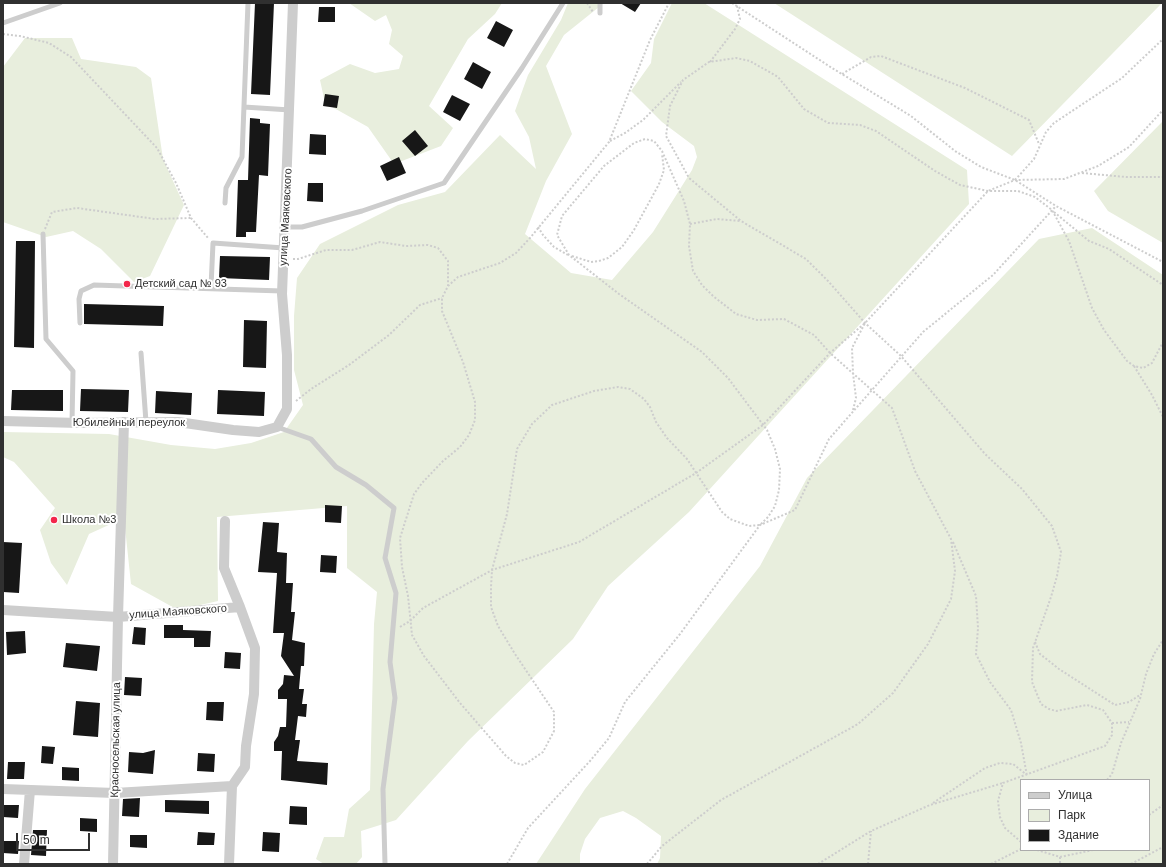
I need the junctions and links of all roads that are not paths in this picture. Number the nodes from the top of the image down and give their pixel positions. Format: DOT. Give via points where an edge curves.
graph roads {
  1 [pos="60,3"];
  2 [pos="248,3"];
  3 [pos="293,3"];
  4 [pos="563,3"];
  5 [pos="600,3"];
  6 [pos="600,13"];
  7 [pos="3,23"];
  8 [pos="244,107"];
  9 [pos="290,110"];
  10 [pos="225,203"];
  11 [pos="285,227"];
  12 [pos="43,234"];
  13 [pos="284,248"];
  14 [pos="211,288"];
  15 [pos="282,291"];
  16 [pos="80,323"];
  17 [pos="141,353"];
  18 [pos="3,420"];
  19 [pos="124,422"];
  20 [pos="146,422"];
  21 [pos="72,423"];
  22 [pos="277,428"];
  23 [pos="225,521"];
  24 [pos="240,607"];
  25 [pos="3,610"];
  26 [pos="118,617"];
  27 [pos="232,786"];
  28 [pos="3,789"];
  29 [pos="30,790"];
  30 [pos="115,793"];
  31 [pos="24,864"];
  32 [pos="113,864"];
  33 [pos="229,864"];
  34 [pos="385,864"];
  1 -- 7 [label="lane"];
  2 -- 8 [label="lane"];
  3 -- 9 [label="street, улица Маяковского"];
  4 -- 11 [label="lane" via="444,183 302,228"];
  5 -- 6 [label="lane"];
  8 -- 9 [label="lane"];
  8 -- 10 [label="lane" via="242,157 226,188"];
  9 -- 11 [label="street, улица Маяковского"];
  11 -- 13 [label="street, улица Маяковского"];
  12 -- 21 [label="lane" via="46,339 73,371"];
  13 -- 14 [label="lane" via="213,243"];
  13 -- 15 [label="street, улица Маяковского"];
  14 -- 15 [label="lane"];
  14 -- 16 [label="lane" via="94,285 81,291"];
  15 -- 22 [label="street, улица Маяковского" via="287,355 287,409"];
  17 -- 20 [label="lane"];
  18 -- 21 [label="street, Юбилейный переулок"];
  19 -- 20 [label="street, Юбилейный переулок"];
  19 -- 21 [label="street, Юбилейный переулок"];
  19 -- 26 [label="street, улица Маяковского"];
  20 -- 22 [label="street, Юбилейный переулок" via="178,422 259,432"];
  22 -- 34 [label="lane" via="311,439 336,467 366,485 394,508 385,558 396,593 390,662 395,698 383,789"];
  23 -- 24 [label="street, улица Маяковского" via="224,568"];
  24 -- 26 [label="street, улица Маяковского"];
  24 -- 27 [label="street, улица Маяковского" via="255,648 254,694 245,767"];
  25 -- 26 [label="street"];
  26 -- 30 [label="street, Красносельская улица"];
  27 -- 30 [label="street"];
  27 -- 33 [label="street"];
  28 -- 29 [label="street"];
  29 -- 30 [label="street"];
  29 -- 31 [label="street"];
  30 -- 32 [label="street, Красносельская улица"];
}
